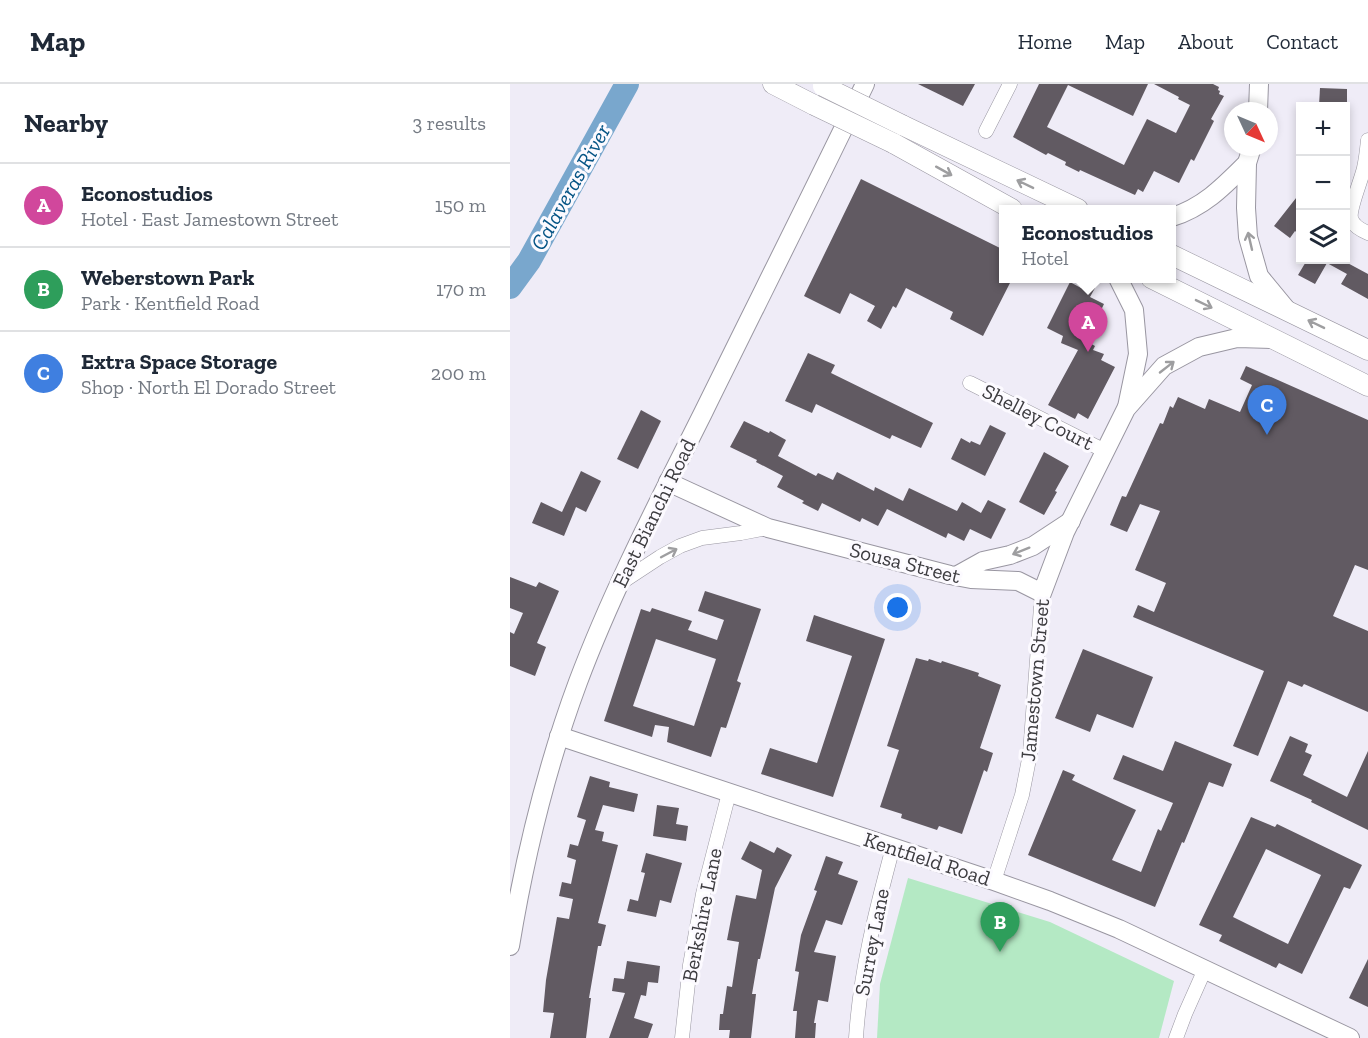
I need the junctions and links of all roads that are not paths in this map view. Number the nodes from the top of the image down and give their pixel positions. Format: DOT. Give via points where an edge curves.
graph roads {
  1 [pos="773,84"];
  2 [pos="865,84"];
  3 [pos="1010,84"];
  4 [pos="1259,84"];
  5 [pos="821,85"];
  6 [pos="1258,102"];
  7 [pos="986,131"];
  8 [pos="1368,140"];
  9 [pos="1248,156"];
  10 [pos="1249,156"];
  11 [pos="1003,205"];
  12 [pos="1068,205"];
  13 [pos="1176,216"];
  14 [pos="1368,233"];
  15 [pos="1176,257"];
  16 [pos="1120,283"];
  17 [pos="1159,283"];
  18 [pos="1287,310"];
  19 [pos="1274,339"];
  20 [pos="1368,350"];
  21 [pos="970,383"];
  22 [pos="1368,386"];
  23 [pos="1126,409"];
  24 [pos="1105,451"];
  25 [pos="668,482"];
  26 [pos="1071,521"];
  27 [pos="768,528"];
  28 [pos="956,576"];
  29 [pos="620,584"];
  30 [pos="1042,592"];
  31 [pos="559,736"];
  32 [pos="729,793"];
  33 [pos="893,847"];
  34 [pos="994,880"];
  35 [pos="513,902"];
  36 [pos="510,946"];
  37 [pos="1205,969"];
  38 [pos="682,1038"];
  39 [pos="856,1038"];
  40 [pos="1176,1038"];
  41 [pos="1350,1038"];
  1 -- 11 [label="main road, one-way, bridge" via="893,143"];
  2 -- 25 [label="street, East Bianchi Road"];
  3 -- 7 [label="street"];
  4 -- 6 [label="street"];
  12 -- 5 [label="main road, one-way, bridge"];
  8 -- 14 [label="street" via="1364,169 1350,210 1358,229"];
  9 -- 13 [label="street" via="1217,193"];
  18 -- 10 [label="street, one-way" via="1259,276 1248,237"];
  15 -- 18 [label="main road"];
  16 -- 23 [label="street" via="1134,310 1138,354"];
  17 -- 19 [label="main road, one-way"];
  20 -- 18 [label="main road, one-way"];
  19 -- 22 [label="main road"];
  23 -- 19 [label="street, one-way" via="1164,366 1199,347 1237,338"];
  21 -- 24 [label="street, Shelley Court"];
  23 -- 24 [label="street, Jamestown Street"];
  24 -- 26 [label="street, Jamestown Street"];
  25 -- 27 [label="street, Sousa Street"];
  25 -- 29 [label="street, East Bianchi Road"];
  26 -- 28 [label="street, one-way" via="1033,546 982,561"];
  26 -- 30 [label="street, Jamestown Street"];
  27 -- 28 [label="street, Sousa Street"];
  29 -- 27 [label="street, Sousa Street, one-way" via="680,546 702,538"];
  28 -- 30 [label="street, Sousa Street" via="1018,581"];
  29 -- 31 [label="street, East Bianchi Road"];
  30 -- 34 [label="street, Jamestown Street" via="1030,754 1022,795"];
  31 -- 32 [label="street, Kentfield Road"];
  31 -- 35 [label="street, East Bianchi Road"];
  32 -- 33 [label="street, Kentfield Road"];
  32 -- 38 [label="street, Berkshire Lane" via="703,894"];
  33 -- 34 [label="street, Kentfield Road"];
  33 -- 39 [label="street, Surrey Lane" via="875,915"];
  34 -- 37 [label="street, Kentfield Road" via="1119,929"];
  35 -- 36 [label="street, East Bianchi Road"];
  37 -- 40 [label="street"];
  37 -- 41 [label="street, Kentfield Road"];
}
